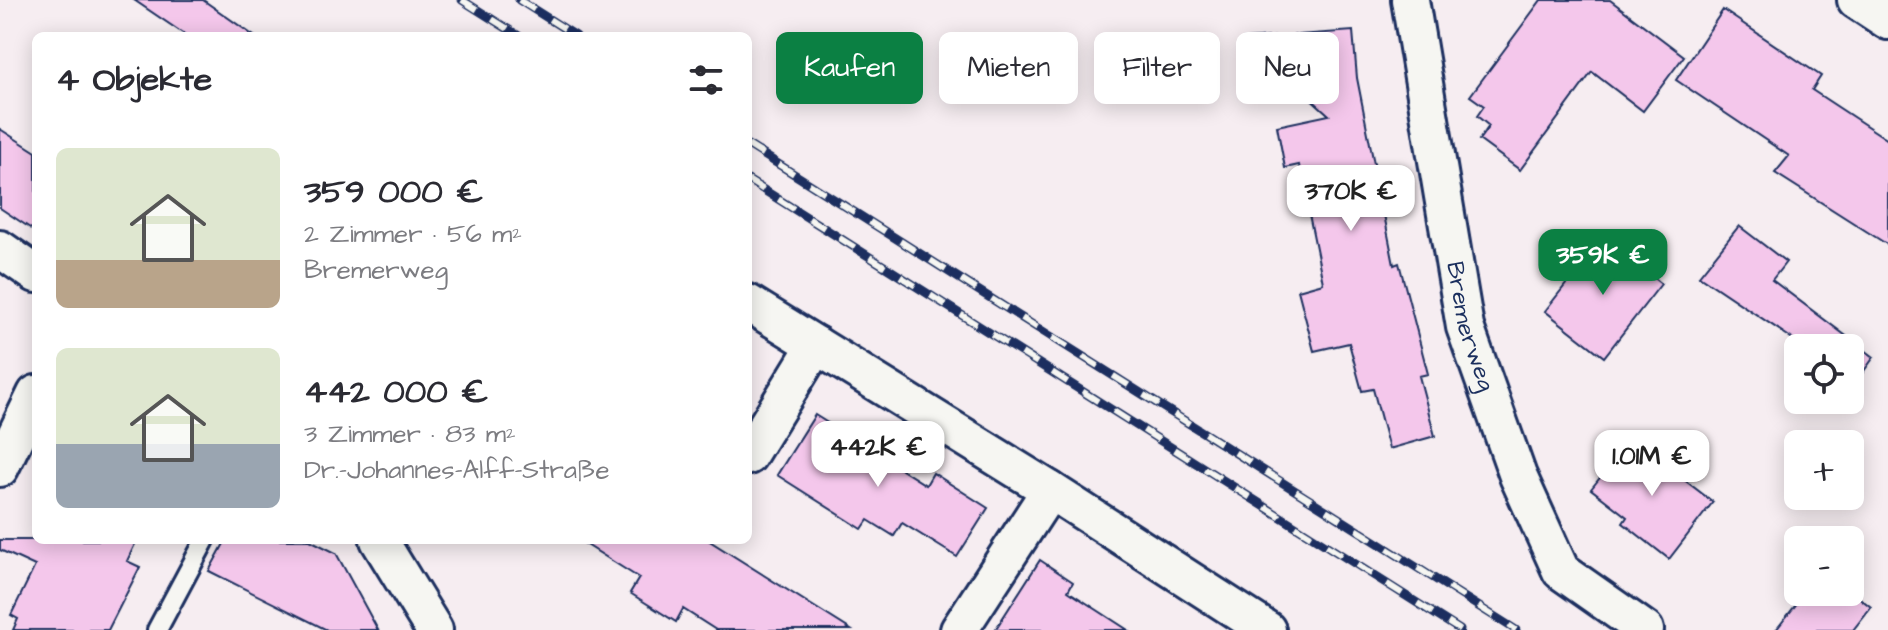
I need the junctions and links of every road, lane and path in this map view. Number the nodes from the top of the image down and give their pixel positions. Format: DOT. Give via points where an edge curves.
graph roads {
  1 [pos="1410,0"];
  2 [pos="1856,0"];
  3 [pos="1888,21"];
  4 [pos="0,249"];
  5 [pos="32,271"];
  6 [pos="752,305"];
  7 [pos="816,345"];
  8 [pos="32,402"];
  9 [pos="752,449"];
  10 [pos="0,468"];
  11 [pos="1050,490"];
  12 [pos="203,544"];
  13 [pos="381,544"];
  14 [pos="1631,622"];
  15 [pos="157,630"];
  16 [pos="434,630"];
  17 [pos="959,630"];
  18 [pos="1267,630"];
  1 -- 14 [label="street, Bremerweg" via="1465,327 1518,476 1561,571"];
  2 -- 3 [label="street"];
  4 -- 5 [label="street"];
  6 -- 7 [label="street"];
  7 -- 9 [label="street"];
  7 -- 11 [label="street"];
  8 -- 10 [label="street"];
  11 -- 17 [label="street"];
  11 -- 18 [label="street"];
  12 -- 15 [label="lane"];
  13 -- 16 [label="street"];
}
